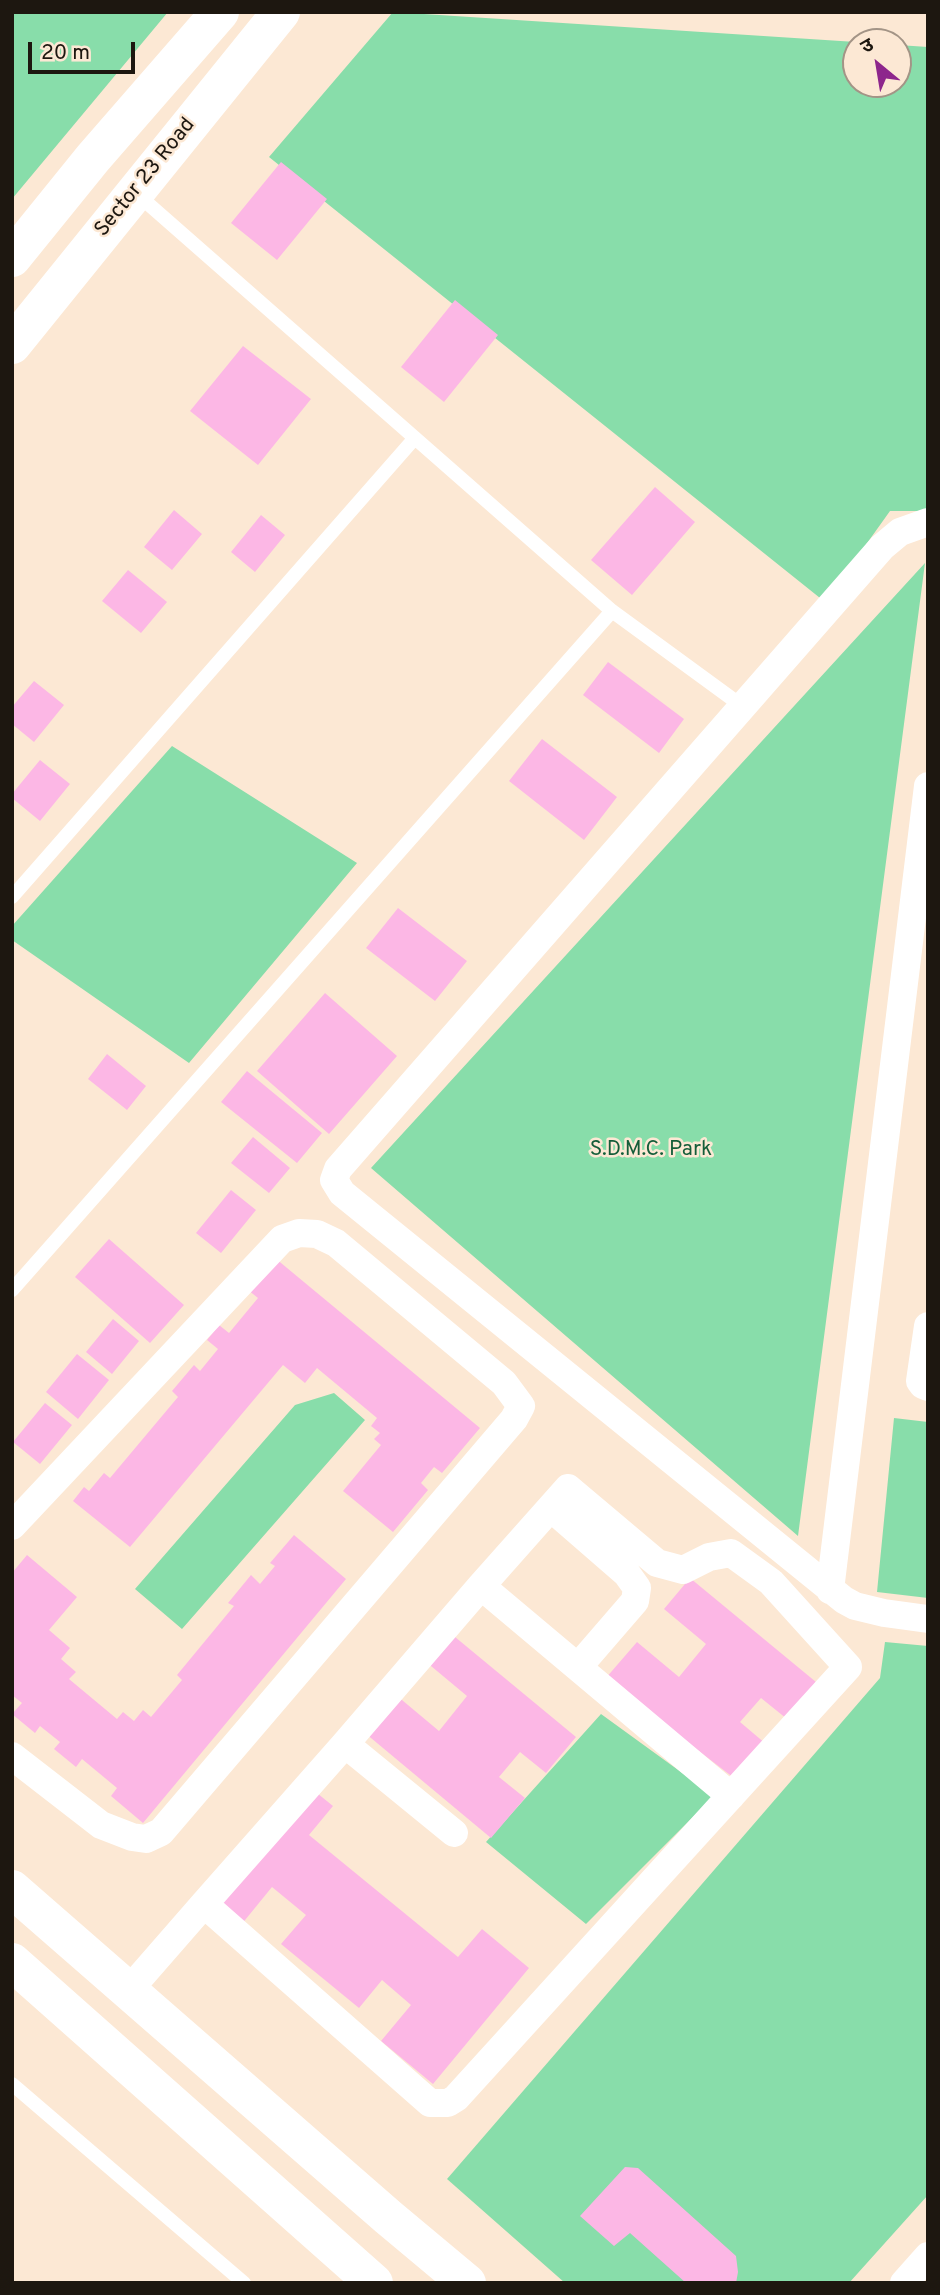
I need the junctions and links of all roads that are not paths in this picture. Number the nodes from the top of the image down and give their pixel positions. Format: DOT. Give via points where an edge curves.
graph roads {
  1 [pos="220,12"];
  2 [pos="281,12"];
  3 [pos="135,192"];
  4 [pos="12,258"];
  5 [pos="12,345"];
  6 [pos="414,439"];
  7 [pos="928,522"];
  8 [pos="612,611"];
  9 [pos="742,706"];
  10 [pos="928,786"];
  11 [pos="12,897"];
  12 [pos="12,1290"];
  13 [pos="928,1326"];
  14 [pos="928,1387"];
  15 [pos="551,1508"];
  16 [pos="12,1526"];
  17 [pos="481,1586"];
  18 [pos="830,1590"];
  19 [pos="928,1619"];
  20 [pos="578,1667"];
  21 [pos="345,1744"];
  22 [pos="16,1768"];
  23 [pos="731,1796"];
  24 [pos="454,1833"];
  25 [pos="12,1889"];
  26 [pos="204,1904"];
  27 [pos="12,1962"];
  28 [pos="129,1990"];
  29 [pos="12,2084"];
  30 [pos="928,2256"];
  31 [pos="244,2283"];
  32 [pos="374,2283"];
  33 [pos="467,2283"];
  34 [pos="904,2283"];
  1 -- 4 [label="street"];
  2 -- 3 [label="street, Sector 23 Road"];
  3 -- 5 [label="street, Sector 23 Road"];
  3 -- 6 [label="lane"];
  6 -- 8 [label="lane"];
  6 -- 11 [label="lane"];
  7 -- 9 [label="street" via="900,532 882,547"];
  8 -- 9 [label="lane"];
  8 -- 12 [label="lane"];
  9 -- 18 [label="street" via="338,1169 334,1180 342,1193"];
  10 -- 18 [label="street"];
  13 -- 14 [label="street" via="920,1381"];
  15 -- 17 [label="street"];
  15 -- 20 [label="street" via="637,1588 635,1601"];
  15 -- 23 [label="street" via="568,1488 657,1563 683,1570 709,1557 732,1553 771,1582 848,1667"];
  16 -- 22 [label="street" via="282,1239 299,1233 317,1234 336,1243 504,1383 521,1406 161,1832 146,1839 101,1825"];
  17 -- 20 [label="street"];
  17 -- 21 [label="street"];
  18 -- 19 [label="street" via="855,1606"];
  20 -- 23 [label="street"];
  21 -- 24 [label="street"];
  21 -- 26 [label="street"];
  23 -- 26 [label="street" via="448,2103 430,2102"];
  25 -- 28 [label="street"];
  26 -- 28 [label="street"];
  27 -- 32 [label="street"];
  28 -- 33 [label="street"];
  29 -- 31 [label="lane"];
  30 -- 34 [label="street"];
}
